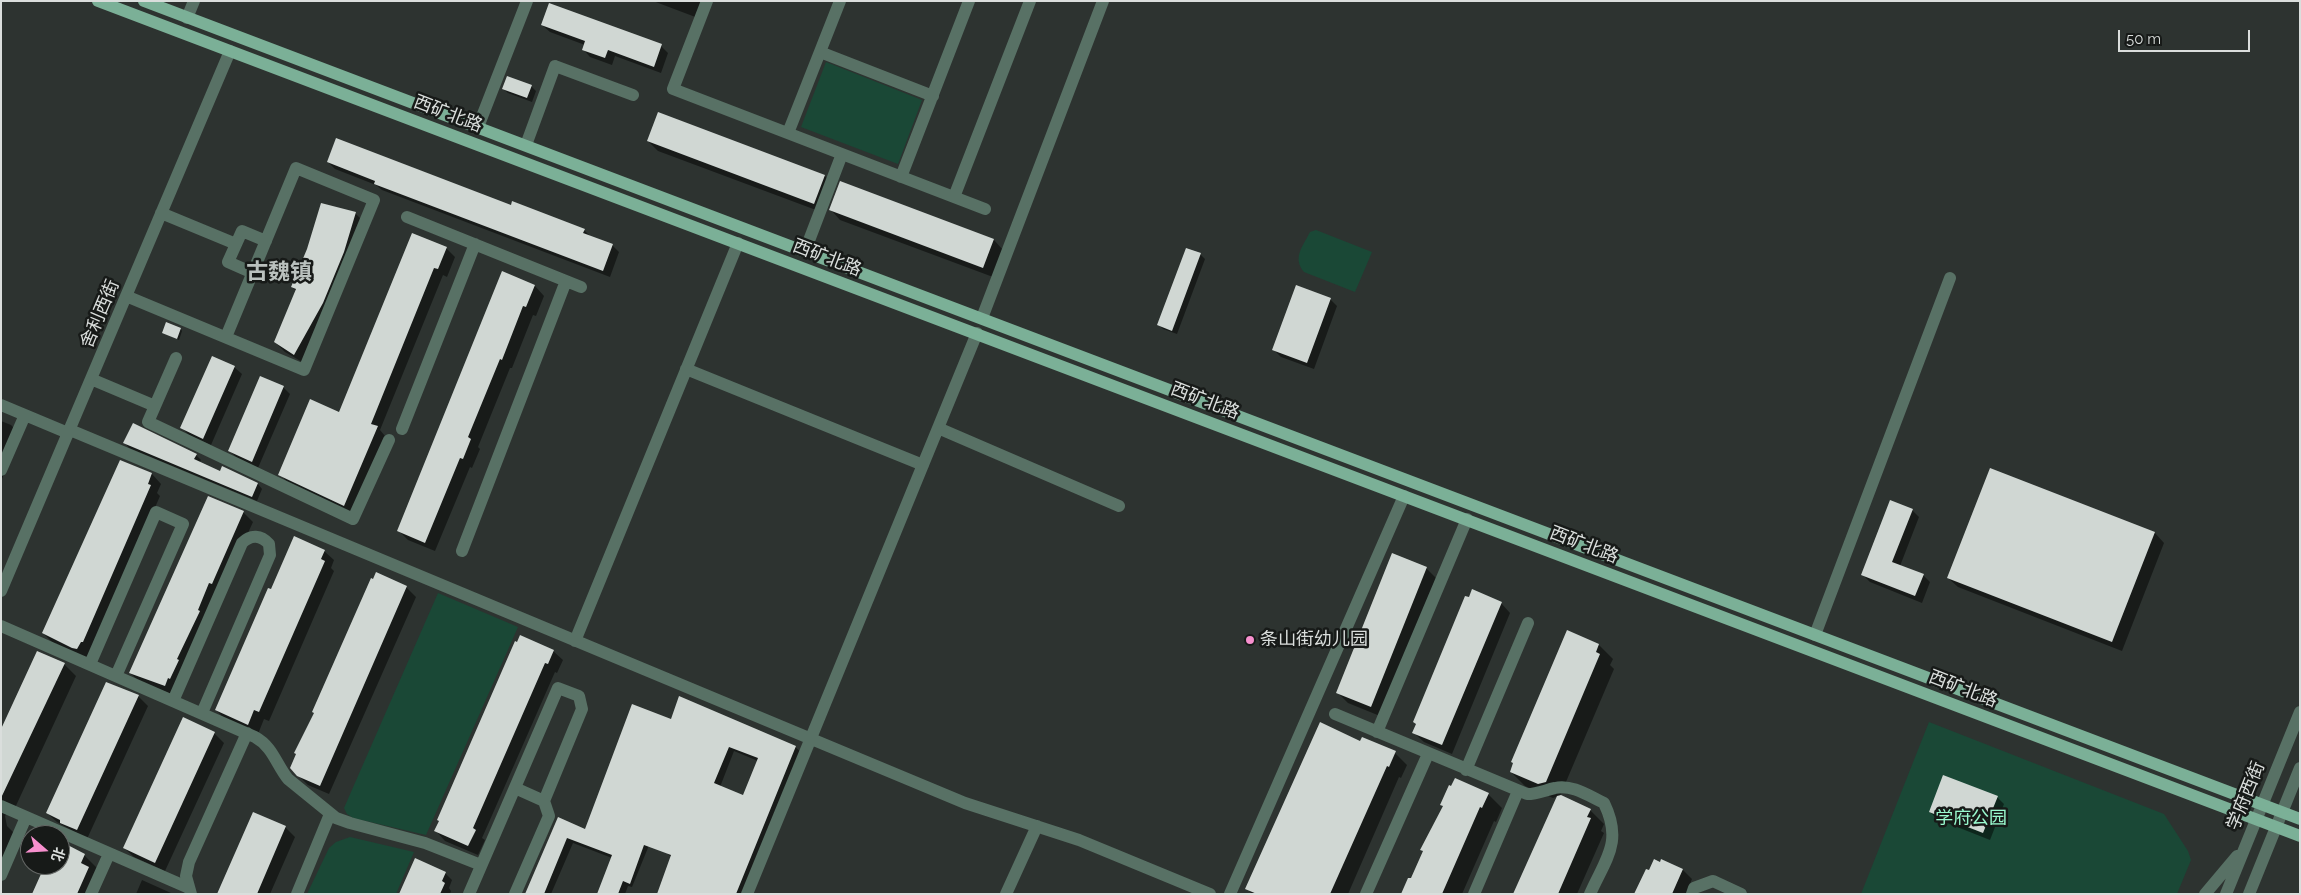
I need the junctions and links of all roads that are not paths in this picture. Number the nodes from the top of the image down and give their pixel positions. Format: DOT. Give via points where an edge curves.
graph roads {
  1 [pos="98,1"];
  2 [pos="144,1"];
  3 [pos="194,1"];
  4 [pos="527,1"];
  5 [pos="707,1"];
  6 [pos="840,1"];
  7 [pos="970,1"];
  8 [pos="1030,1"];
  9 [pos="1103,1"];
  10 [pos="187,18"];
  11 [pos="230,51"];
  12 [pos="820,52"];
  13 [pos="633,95"];
  14 [pos="933,96"];
  15 [pos="478,128"];
  16 [pos="788,133"];
  17 [pos="526,145"];
  18 [pos="842,154"];
  19 [pos="901,177"];
  20 [pos="954,198"];
  21 [pos="986,210"];
  22 [pos="161,214"];
  23 [pos="407,217"];
  24 [pos="266,241"];
  25 [pos="738,243"];
  26 [pos="236,244"];
  27 [pos="475,244"];
  28 [pos="805,251"];
  29 [pos="253,273"];
  30 [pos="1950,278"];
  31 [pos="566,281"];
  32 [pos="581,287"];
  33 [pos="126,296"];
  34 [pos="982,318"];
  35 [pos="977,333"];
  36 [pos="226,337"];
  37 [pos="176,358"];
  38 [pos="686,369"];
  39 [pos="91,379"];
  40 [pos="1,405"];
  41 [pos="155,406"];
  42 [pos="25,415"];
  43 [pos="938,428"];
  44 [pos="402,429"];
  45 [pos="69,431"];
  46 [pos="389,440"];
  47 [pos="923,465"];
  48 [pos="1,470"];
  49 [pos="1404,496"];
  50 [pos="1119,506"];
  51 [pos="1467,520"];
  52 [pos="462,551"];
  53 [pos="1,591"];
  54 [pos="1528,623"];
  55 [pos="1,626"];
  56 [pos="1815,635"];
  57 [pos="575,641"];
  58 [pos="90,664"];
  59 [pos="116,676"];
  60 [pos="173,701"];
  61 [pos="2300,712"];
  62 [pos="202,713"];
  63 [pos="1334,714"];
  64 [pos="1377,732"];
  65 [pos="247,733"];
  66 [pos="810,739"];
  67 [pos="1428,754"];
  68 [pos="2300,768"];
  69 [pos="1466,770"];
  70 [pos="515,788"];
  71 [pos="1518,791"];
  72 [pos="544,801"];
  73 [pos="2262,805"];
  74 [pos="1,806"];
  75 [pos="2282,812"];
  76 [pos="330,814"];
  77 [pos="26,817"];
  78 [pos="2256,819"];
  79 [pos="2300,819"];
  80 [pos="1037,826"];
  81 [pos="2276,827"];
  82 [pos="2300,836"];
  83 [pos="2244,849"];
  84 [pos="109,854"];
  85 [pos="481,865"];
  86 [pos="1,875"];
  87 [pos="190,891"];
  88 [pos="91,894"];
  89 [pos="297,894"];
  90 [pos="469,894"];
  91 [pos="515,894"];
  92 [pos="747,894"];
  93 [pos="1006,894"];
  94 [pos="1210,894"];
  95 [pos="1230,894"];
  96 [pos="1366,894"];
  97 [pos="1474,894"];
  98 [pos="1590,894"];
  99 [pos="1692,894"];
  100 [pos="1741,894"];
  101 [pos="2205,894"];
  102 [pos="2226,894"];
  103 [pos="2248,894"];
  1 -- 11 [label="main road, 西矿北路"];
  2 -- 10 [label="main road, 西矿北路"];
  3 -- 10 [label="street"];
  4 -- 15 [label="street"];
  5 -- 16 [label="street" via="673,89"];
  6 -- 12 [label="street"];
  7 -- 14 [label="street"];
  8 -- 20 [label="street"];
  9 -- 34 [label="street"];
  10 -- 15 [label="main road, 西矿北路"];
  11 -- 22 [label="street, 舍利西街"];
  11 -- 25 [label="main road, 西矿北路"];
  12 -- 14 [label="street"];
  12 -- 16 [label="street"];
  13 -- 17 [label="street" via="555,66"];
  14 -- 19 [label="street"];
  15 -- 17 [label="main road, 西矿北路"];
  16 -- 18 [label="street"];
  17 -- 28 [label="main road, 西矿北路"];
  18 -- 19 [label="street"];
  18 -- 28 [label="street"];
  19 -- 20 [label="street"];
  20 -- 21 [label="street"];
  22 -- 26 [label="street"];
  22 -- 33 [label="street, 舍利西街"];
  23 -- 27 [label="street"];
  24 -- 26 [label="street" via="242,231"];
  24 -- 29 [label="street"];
  24 -- 36 [label="street" via="296,168 374,200 304,370"];
  25 -- 35 [label="main road, 西矿北路"];
  25 -- 38 [label="street"];
  26 -- 29 [label="street" via="228,262"];
  27 -- 31 [label="street"];
  27 -- 44 [label="street"];
  28 -- 34 [label="main road, 西矿北路"];
  29 -- 36 [label="street"];
  30 -- 56 [label="street"];
  31 -- 32 [label="street"];
  31 -- 52 [label="street"];
  33 -- 36 [label="street"];
  33 -- 39 [label="street, 舍利西街"];
  34 -- 56 [label="main road, 西矿北路"];
  35 -- 43 [label="street"];
  35 -- 49 [label="main road, 西矿北路"];
  37 -- 41 [label="street"];
  38 -- 47 [label="street"];
  38 -- 57 [label="street"];
  39 -- 41 [label="street"];
  39 -- 45 [label="street, 舍利西街"];
  40 -- 42 [label="street"];
  41 -- 46 [label="street" via="148,422 353,519"];
  42 -- 45 [label="street"];
  42 -- 48 [label="street"];
  43 -- 47 [label="street"];
  43 -- 50 [label="street"];
  45 -- 53 [label="street, 舍利西街"];
  45 -- 57 [label="street"];
  47 -- 66 [label="street"];
  49 -- 51 [label="main road, 西矿北路"];
  49 -- 95 [label="street"];
  51 -- 64 [label="street"];
  51 -- 78 [label="main road, 西矿北路"];
  54 -- 69 [label="street"];
  55 -- 58 [label="street"];
  56 -- 73 [label="main road, 西矿北路"];
  57 -- 66 [label="street"];
  58 -- 59 [label="street"];
  58 -- 59 [label="street" via="156,512 183,524"];
  59 -- 60 [label="street"];
  60 -- 62 [label="street"];
  60 -- 62 [label="street" via="242,543 250,537 260,537 269,544 270,555"];
  61 -- 73 [label="street, 学府西街"];
  62 -- 65 [label="street"];
  63 -- 64 [label="street"];
  64 -- 67 [label="street"];
  65 -- 76 [label="street" via="263,741 273,751 288,779"];
  65 -- 87 [label="street" via="189,862 186,876"];
  66 -- 80 [label="street" via="965,803"];
  66 -- 92 [label="street"];
  67 -- 69 [label="street"];
  67 -- 96 [label="street"];
  68 -- 75 [label="street"];
  69 -- 71 [label="street"];
  70 -- 72 [label="street"];
  70 -- 72 [label="street" via="558,688 579,696 582,709"];
  70 -- 85 [label="street"];
  71 -- 97 [label="street"];
  71 -- 98 [label="street" via="1539,794 1565,787 1604,803 1612,819 1614,840"];
  72 -- 91 [label="street" via="549,816"];
  73 -- 75 [label="main road, 西矿北路"];
  73 -- 78 [label="street, 学府西街"];
  74 -- 77 [label="street"];
  75 -- 79 [label="main road, 西矿北路"];
  75 -- 81 [label="street"];
  76 -- 85 [label="street" via="350,823 426,843"];
  76 -- 89 [label="street"];
  77 -- 84 [label="street"];
  77 -- 86 [label="street"];
  78 -- 81 [label="main road, 西矿北路"];
  78 -- 83 [label="street, 学府西街"];
  80 -- 93 [label="street"];
  80 -- 94 [label="street"];
  81 -- 82 [label="main road, 西矿北路"];
  81 -- 103 [label="street"];
  83 -- 101 [label="street"];
  83 -- 102 [label="street, 学府西街"];
  84 -- 87 [label="street"];
  84 -- 88 [label="street"];
  85 -- 90 [label="street"];
  99 -- 100 [label="street" via="1694,888 1713,881"];
}
